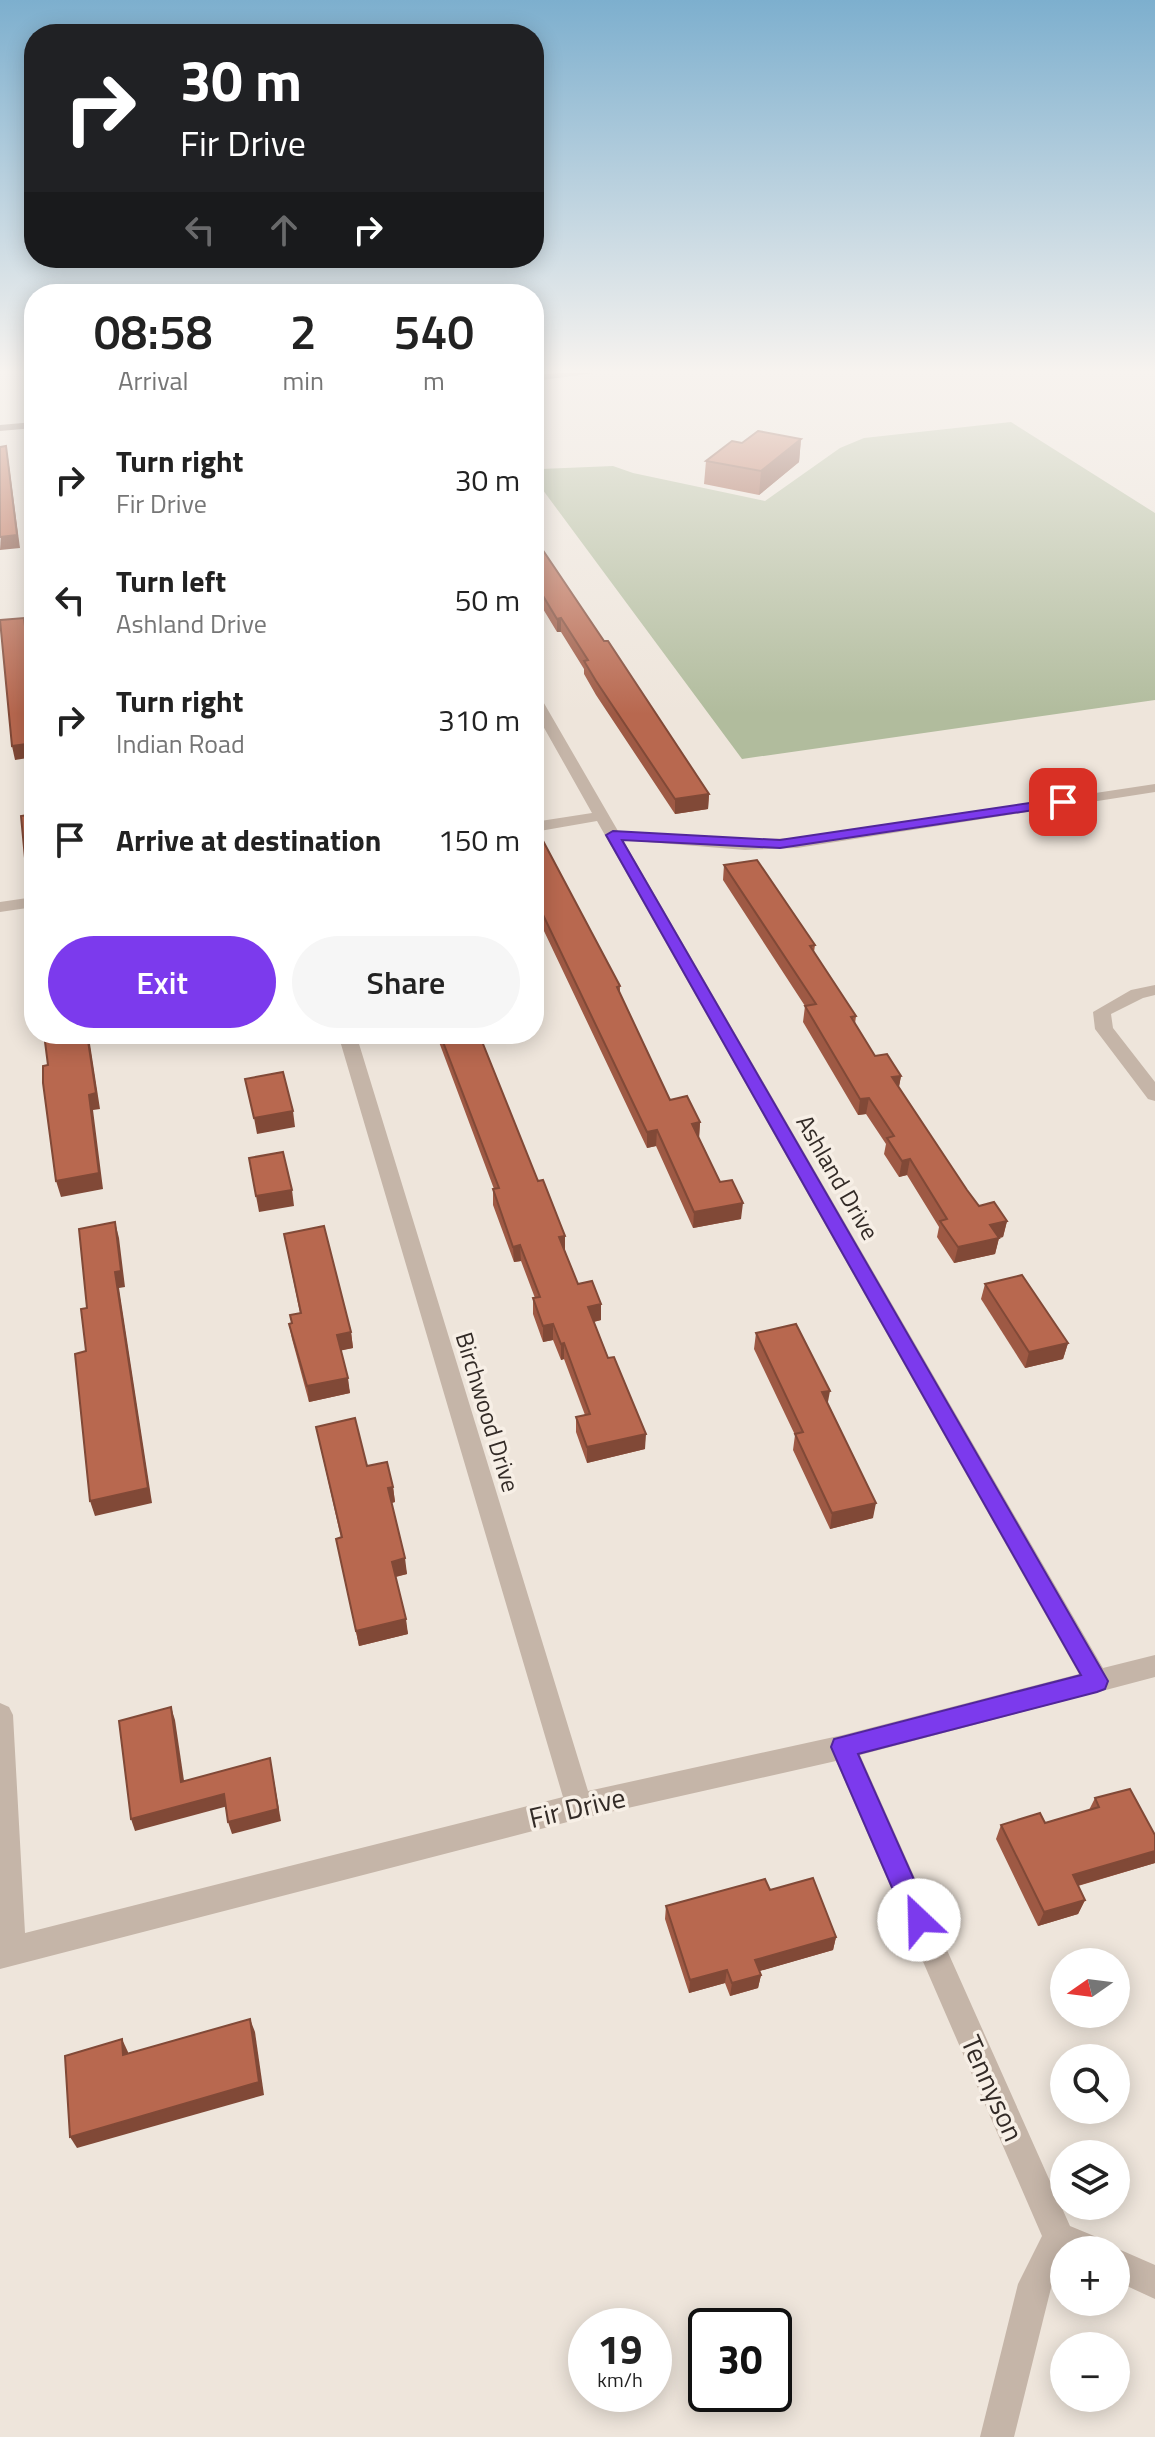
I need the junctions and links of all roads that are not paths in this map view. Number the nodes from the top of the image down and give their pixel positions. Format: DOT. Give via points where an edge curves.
graph roads {
  1 [pos="544,715"];
  2 [pos="1155,788"];
  3 [pos="603,816"];
  4 [pos="544,825"];
  5 [pos="613,835"];
  6 [pos="24,903"];
  7 [pos="0,907"];
  8 [pos="1155,990"];
  9 [pos="350,1044"];
  10 [pos="1155,1095"];
  11 [pos="1155,1666"];
  12 [pos="1097,1681"];
  13 [pos="0,1715"];
  14 [pos="843,1747"];
  15 [pos="579,1806"];
  16 [pos="5,1953"];
  17 [pos="1069,2236"];
  18 [pos="1050,2268"];
  19 [pos="1130,2270"];
  20 [pos="1155,2282"];
  21 [pos="997,2437"];
  1 -- 3 [label="street, Ashland Drive"];
  2 -- 5 [label="street" via="789,844"];
  3 -- 4 [label="street"];
  3 -- 5 [label="street, Ashland Drive"];
  5 -- 12 [label="street, Ashland Drive"];
  6 -- 7 [label="street"];
  8 -- 10 [label="street" via="1102,1012 1104,1029"];
  9 -- 15 [label="street, Birchwood Drive"];
  11 -- 12 [label="street, Fir Drive"];
  12 -- 14 [label="street, Fir Drive"];
  13 -- 16 [label="street"];
  14 -- 15 [label="street, Fir Drive"];
  14 -- 17 [label="street, Tennyson"];
  15 -- 16 [label="street, Fir Drive"];
  18 -- 21 [label="street, Tennyson" via="1035,2284"];
  19 -- 20 [label="street"];
}
